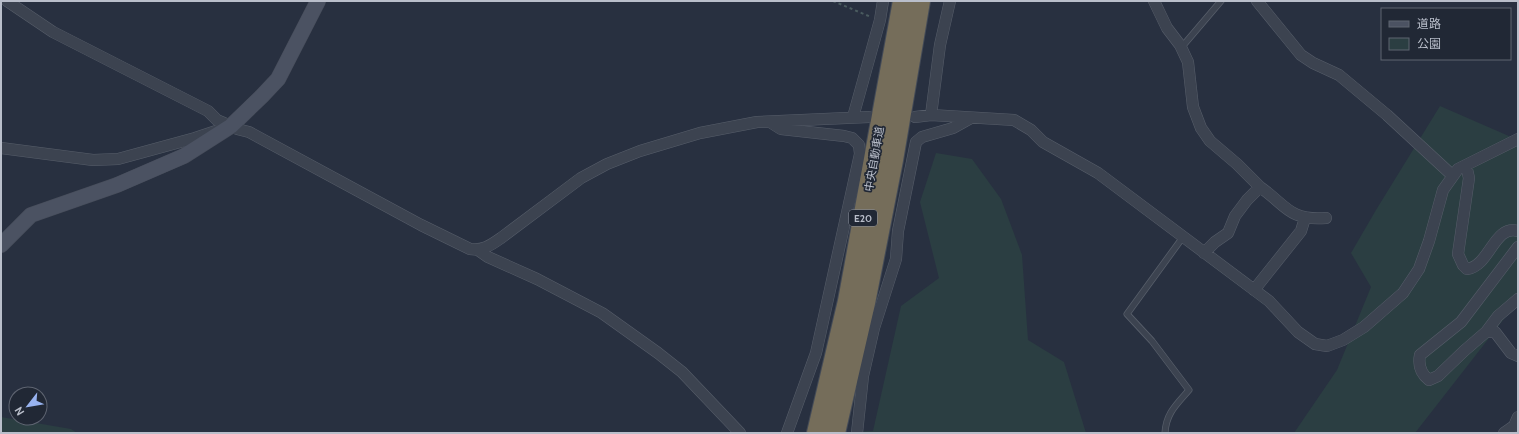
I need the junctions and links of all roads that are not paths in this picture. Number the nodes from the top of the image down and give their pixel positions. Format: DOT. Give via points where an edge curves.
graph roads {
  1 [pos="7,1"];
  2 [pos="318,1"];
  3 [pos="883,1"];
  4 [pos="903,1"];
  5 [pos="920,1"];
  6 [pos="950,1"];
  7 [pos="1154,1"];
  8 [pos="1221,1"];
  9 [pos="1257,1"];
  10 [pos="1181,48"];
  11 [pos="931,115"];
  12 [pos="853,117"];
  13 [pos="869,117"];
  14 [pos="915,117"];
  15 [pos="972,117"];
  16 [pos="770,122"];
  17 [pos="231,126"];
  18 [pos="1518,140"];
  19 [pos="1,148"];
  20 [pos="1466,165"];
  21 [pos="1453,176"];
  22 [pos="1260,187"];
  23 [pos="1305,218"];
  24 [pos="1326,218"];
  25 [pos="1518,231"];
  26 [pos="1183,237"];
  27 [pos="1,246"];
  28 [pos="1518,247"];
  29 [pos="478,250"];
  30 [pos="1204,253"];
  31 [pos="1254,290"];
  32 [pos="1518,299"];
  33 [pos="1486,332"];
  34 [pos="1518,356"];
  35 [pos="1518,417"];
  36 [pos="740,433"];
  37 [pos="787,433"];
  38 [pos="817,433"];
  39 [pos="835,433"];
  40 [pos="858,433"];
  41 [pos="1165,433"];
  42 [pos="1504,433"];
  1 -- 17 [label="street" via="53,32 208,111 217,120"];
  2 -- 17 [label="street" via="278,78"];
  3 -- 12 [label="street"];
  4 -- 38 [label="highway, 中央自動車道 / E20" via="848,301"];
  5 -- 39 [label="highway, 中央自動車道 / E20" via="870,280"];
  6 -- 11 [label="street" via="940,45"];
  7 -- 10 [label="street" via="1167,28"];
  8 -- 10 [label="lane"];
  9 -- 21 [label="street" via="1301,55 1339,75"];
  10 -- 22 [label="street" via="1188,62 1193,107 1201,128 1210,141"];
  11 -- 14 [label="street"];
  11 -- 15 [label="street"];
  12 -- 13 [label="street"];
  12 -- 16 [label="street"];
  15 -- 26 [label="street" via="1014,120 1031,130 1043,142 1098,173"];
  15 -- 40 [label="street" via="953,128 922,137 916,142 898,231 896,259 874,328 863,376"];
  16 -- 29 [label="street" via="756,122 700,133 640,150 607,164 581,178 488,247"];
  16 -- 37 [label="street" via="781,129 852,138 860,145 816,353"];
  17 -- 19 [label="street" via="118,158 93,160"];
  17 -- 27 [label="street" via="184,156 116,185 31,215"];
  17 -- 29 [label="street" via="249,132 421,225 470,249"];
  18 -- 20 [label="street"];
  20 -- 21 [label="street" via="1458,169"];
  20 -- 25 [label="street" via="1469,178 1458,254 1463,265 1467,269 1477,266 1503,233 1510,230"];
  21 -- 31 [label="street" via="1443,190 1419,269 1403,292 1364,327 1343,340 1327,346 1315,344 1298,332 1269,301"];
  22 -- 23 [label="street" via="1270,193 1284,208"];
  22 -- 30 [label="street" via="1235,216 1228,233"];
  23 -- 24 [label="street"];
  23 -- 31 [label="street" via="1301,231"];
  26 -- 30 [label="street"];
  26 -- 41 [label="lane" via="1127,314 1152,341 1189,390 1170,413"];
  28 -- 33 [label="street" via="1461,322 1420,355 1418,362 1424,376 1429,380 1438,376"];
  29 -- 36 [label="street" via="602,313 682,372"];
  30 -- 31 [label="street"];
  32 -- 33 [label="street" via="1498,316"];
  33 -- 34 [label="street" via="1495,332 1512,353"];
  35 -- 42 [label="street" via="1514,426"];
}
